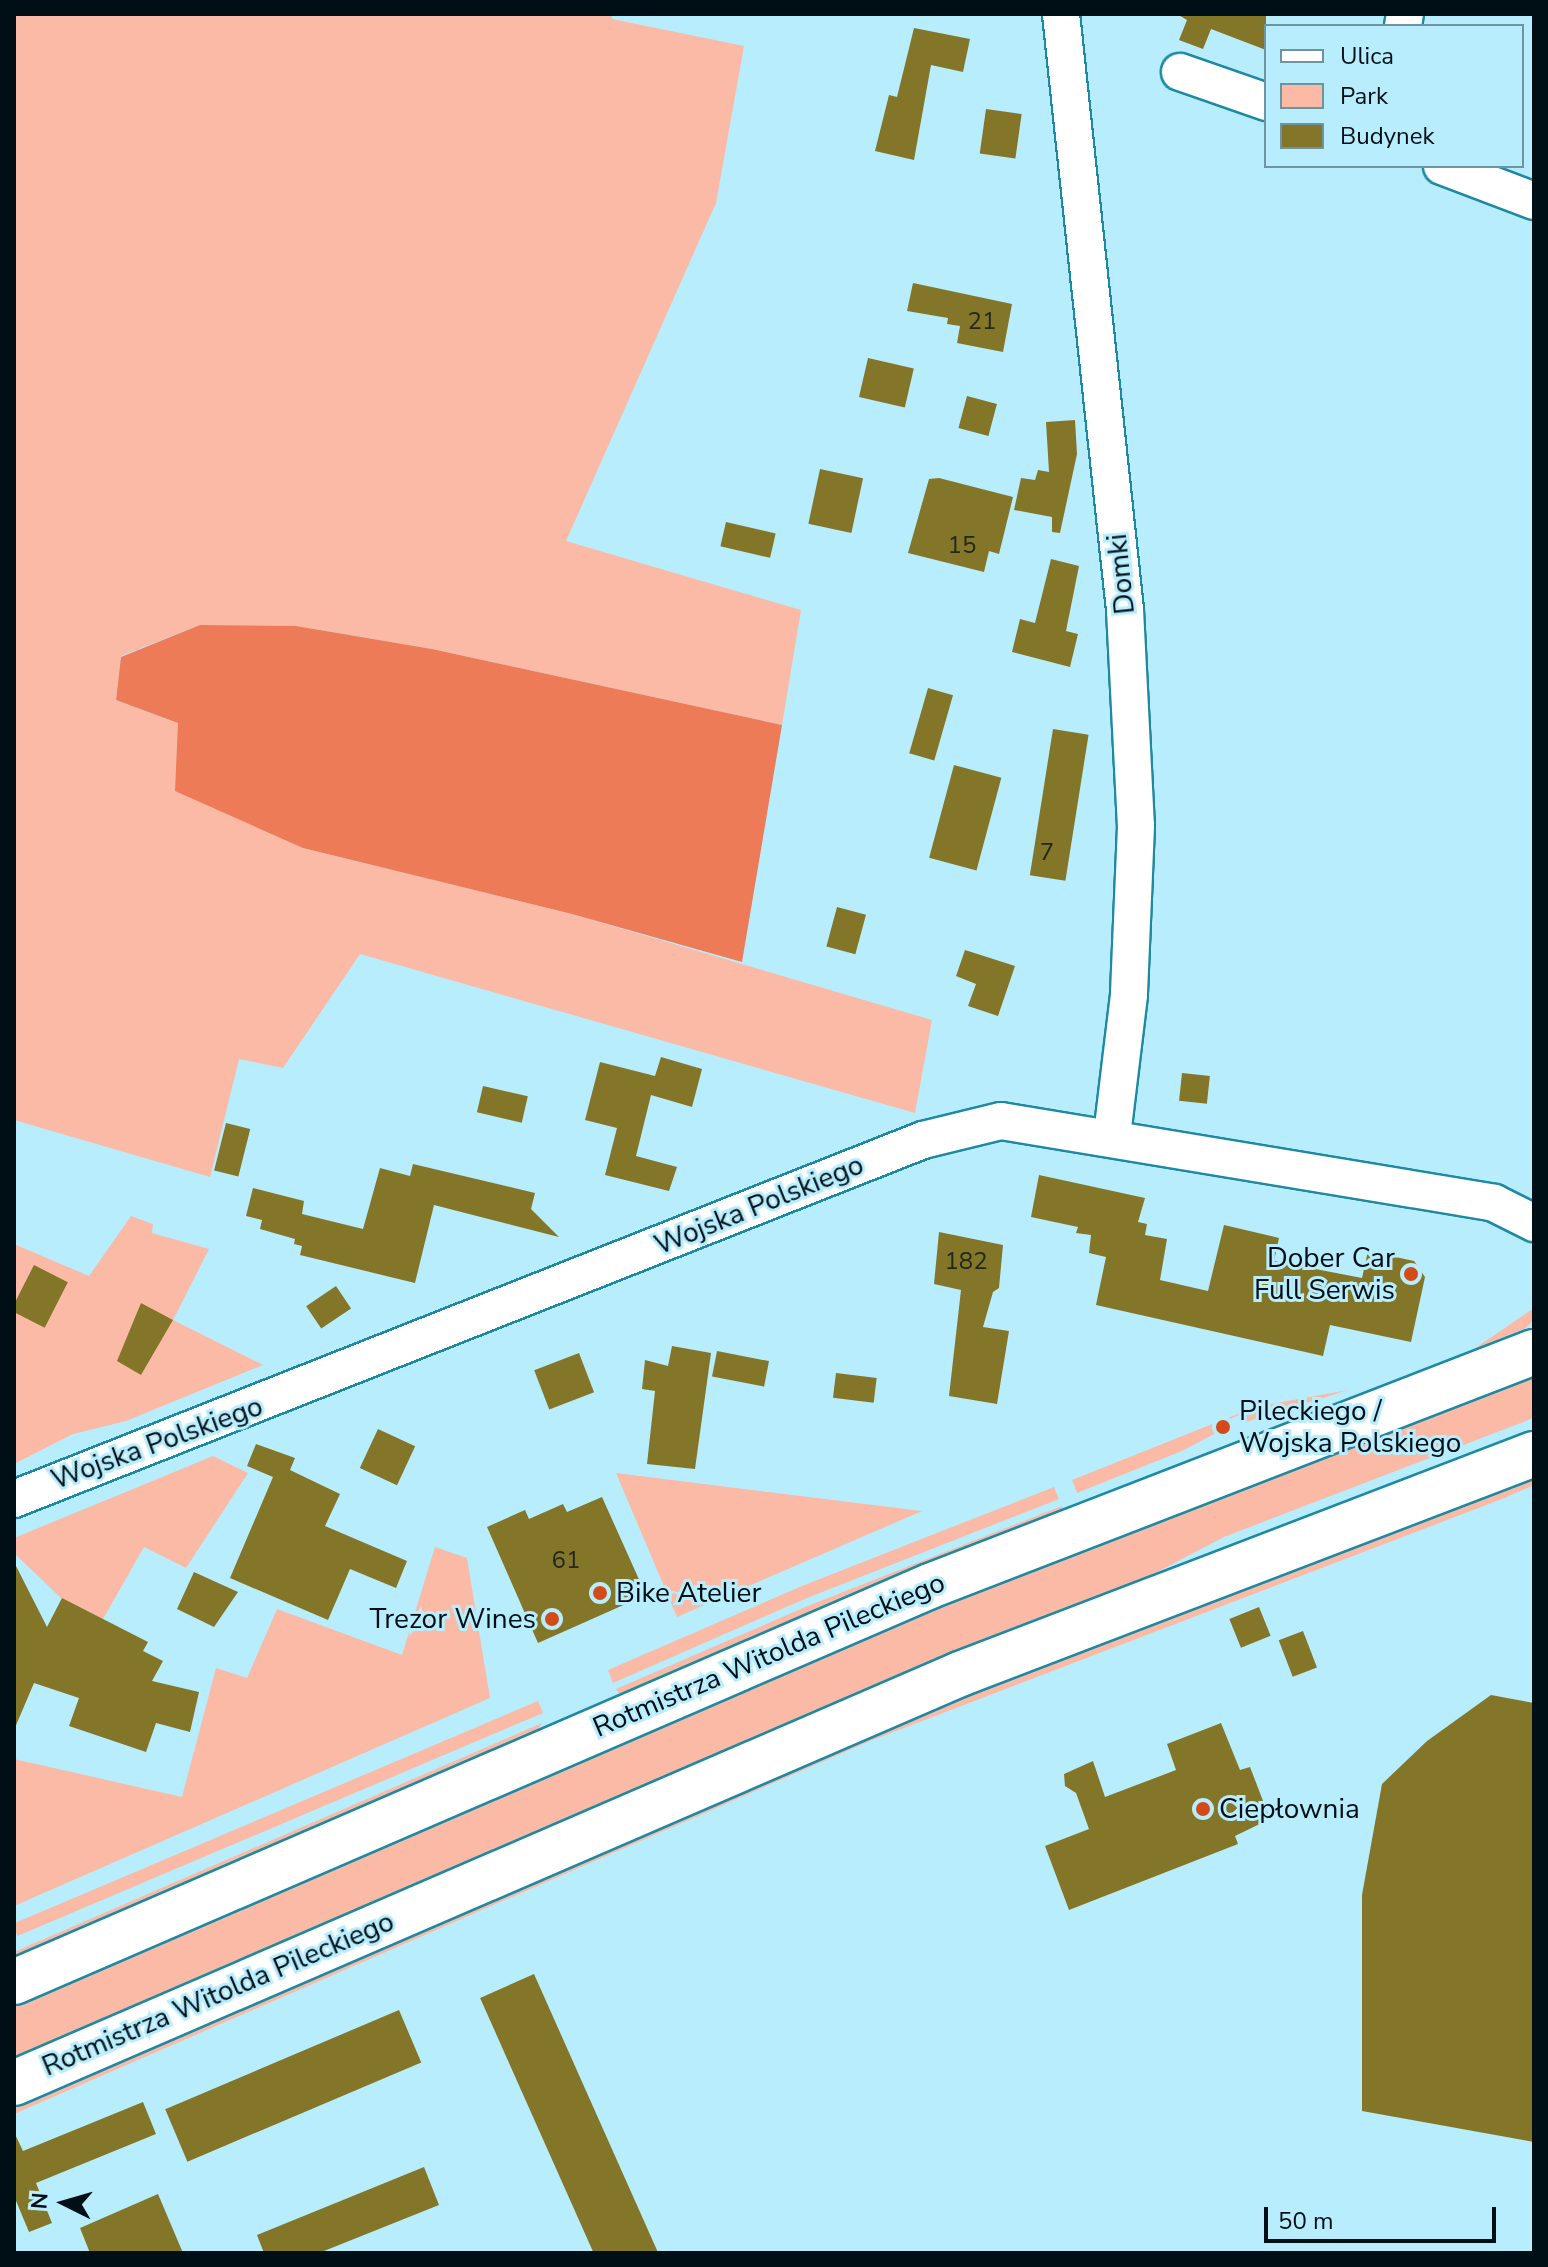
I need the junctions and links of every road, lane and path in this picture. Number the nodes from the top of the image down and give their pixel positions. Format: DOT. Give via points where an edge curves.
graph roads {
  1 [pos="1061,14"];
  2 [pos="1180,72"];
  3 [pos="1264,101"];
  4 [pos="1447,168"];
  5 [pos="1534,201"];
  6 [pos="1112,1135"];
  7 [pos="1534,1223"];
  8 [pos="1534,1352"];
  9 [pos="1534,1454"];
  10 [pos="14,1499"];
  11 [pos="14,1982"];
  12 [pos="14,2083"];
  1 -- 6 [label="street, Domki" via="1125,610 1136,826 1129,995"];
  2 -- 3 [label="street"];
  4 -- 5 [label="street"];
  6 -- 7 [label="street, Wojska Polskiego" via="1494,1203"];
  6 -- 10 [label="street, Wojska Polskiego" via="1001,1121 923,1140"];
  8 -- 11 [label="main road, Rotmistrza Witolda Pileckiego" via="916,1592"];
  9 -- 12 [label="main road, Rotmistrza Witolda Pileckiego" via="960,1674"];
}
